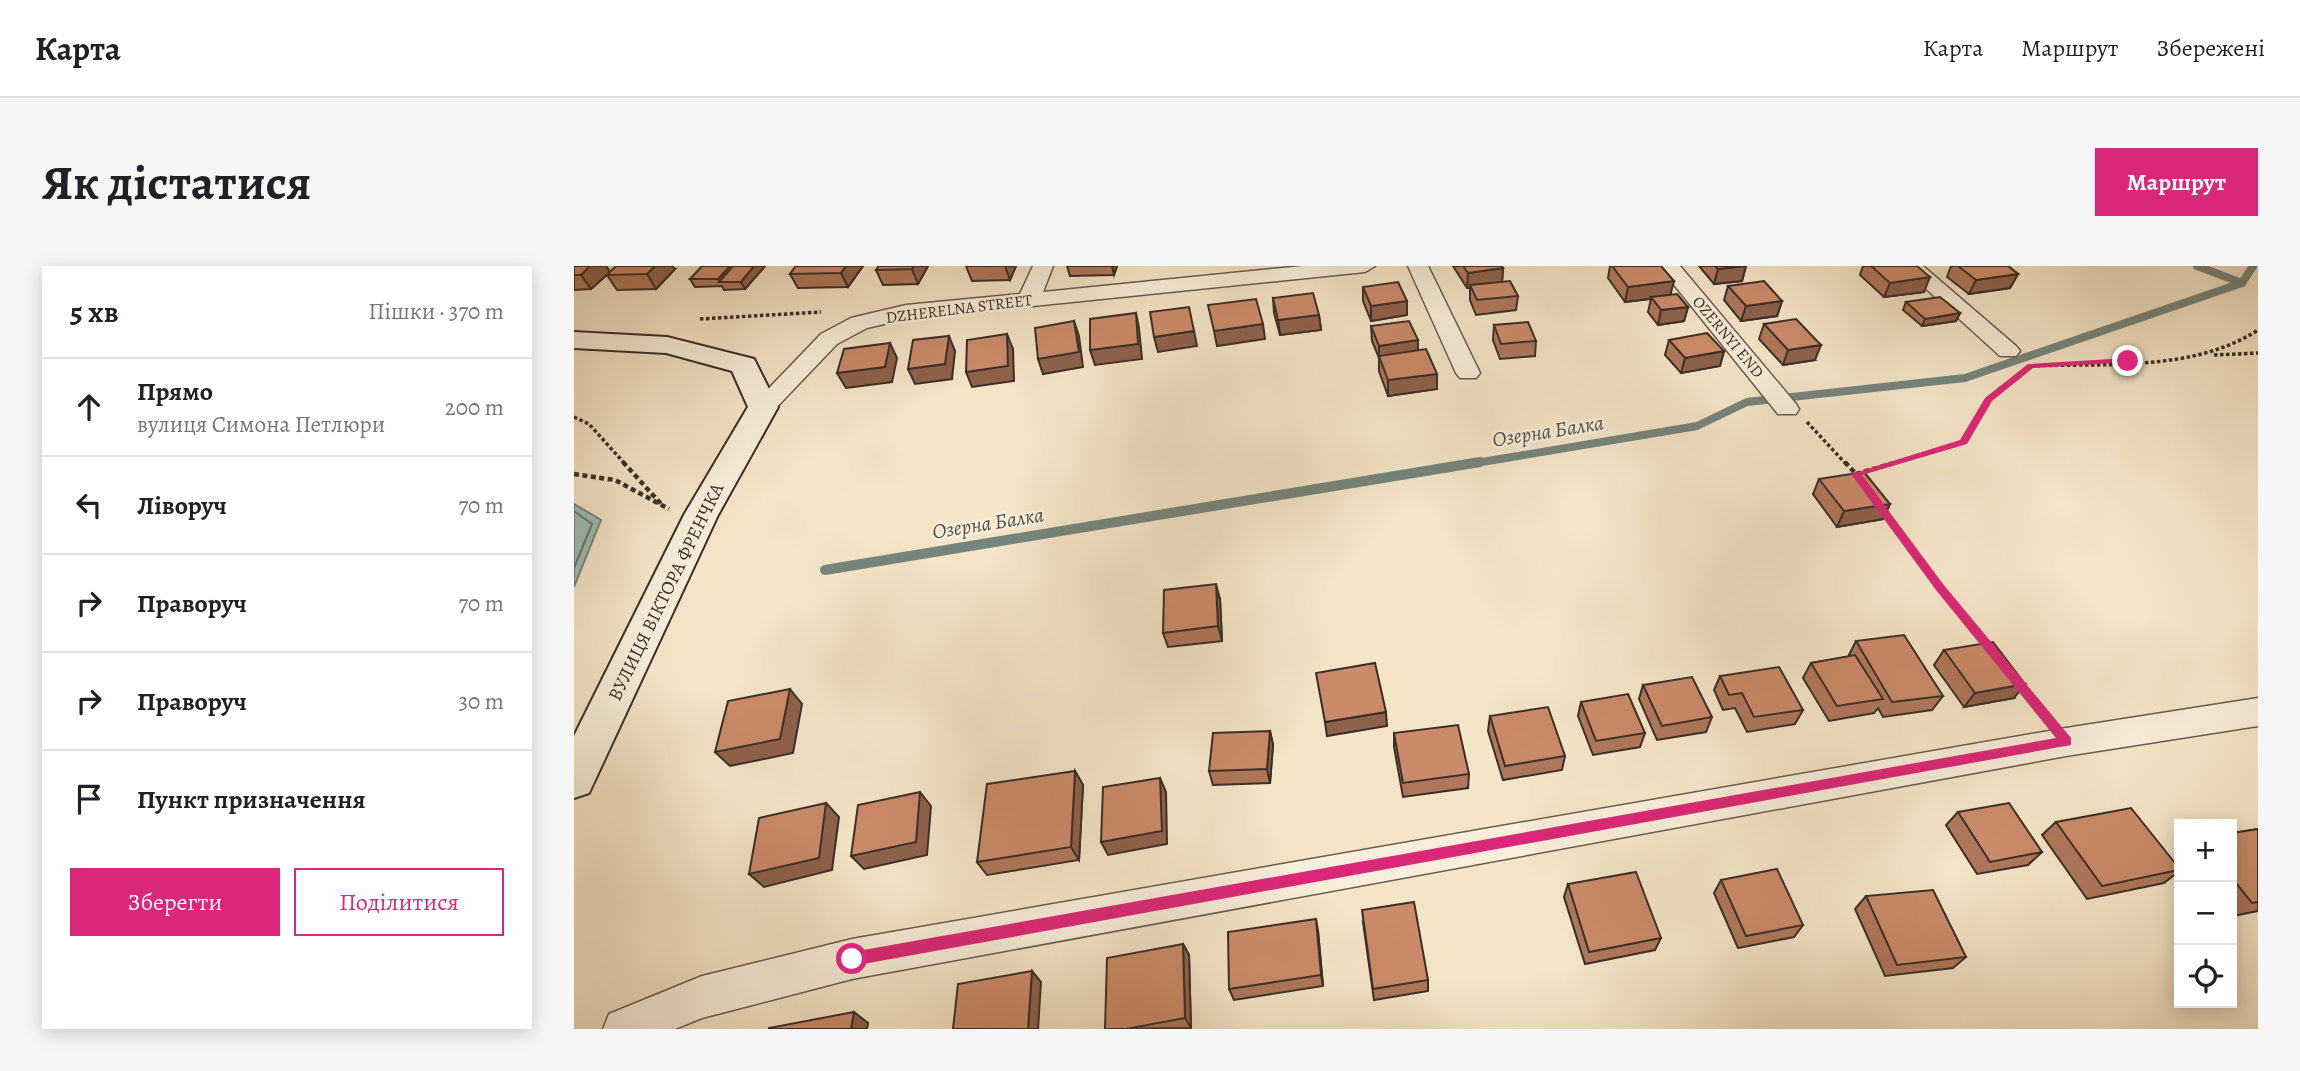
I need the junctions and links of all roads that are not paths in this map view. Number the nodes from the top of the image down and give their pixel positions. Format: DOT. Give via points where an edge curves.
graph roads {
  1 [pos="1043,266"];
  2 [pos="1365,266"];
  3 [pos="1418,266"];
  4 [pos="1669,266"];
  5 [pos="1911,266"];
  6 [pos="1028,301"];
  7 [pos="574,340"];
  8 [pos="2008,351"];
  9 [pos="1468,373"];
  10 [pos="762,407"];
  11 [pos="1787,409"];
  12 [pos="2258,712"];
  13 [pos="574,780"];
  14 [pos="624,1029"];
  1 -- 6 [label="street"];
  2 -- 6 [label="street, DZHERELNA STREET"];
  3 -- 9 [label="street"];
  4 -- 11 [label="street, OZERNYI END"];
  5 -- 8 [label="street"];
  6 -- 10 [label="street, DZHERELNA STREET" via="906,312 859,323 829,339"];
  7 -- 10 [label="street" via="667,345 744,365"];
  10 -- 13 [label="street, ВУЛИЦЯ ВІКТОРА ФРЕНЧКА" via="701,515"];
  12 -- 14 [label="street" via="2066,742 852,959 702,997"];
}
